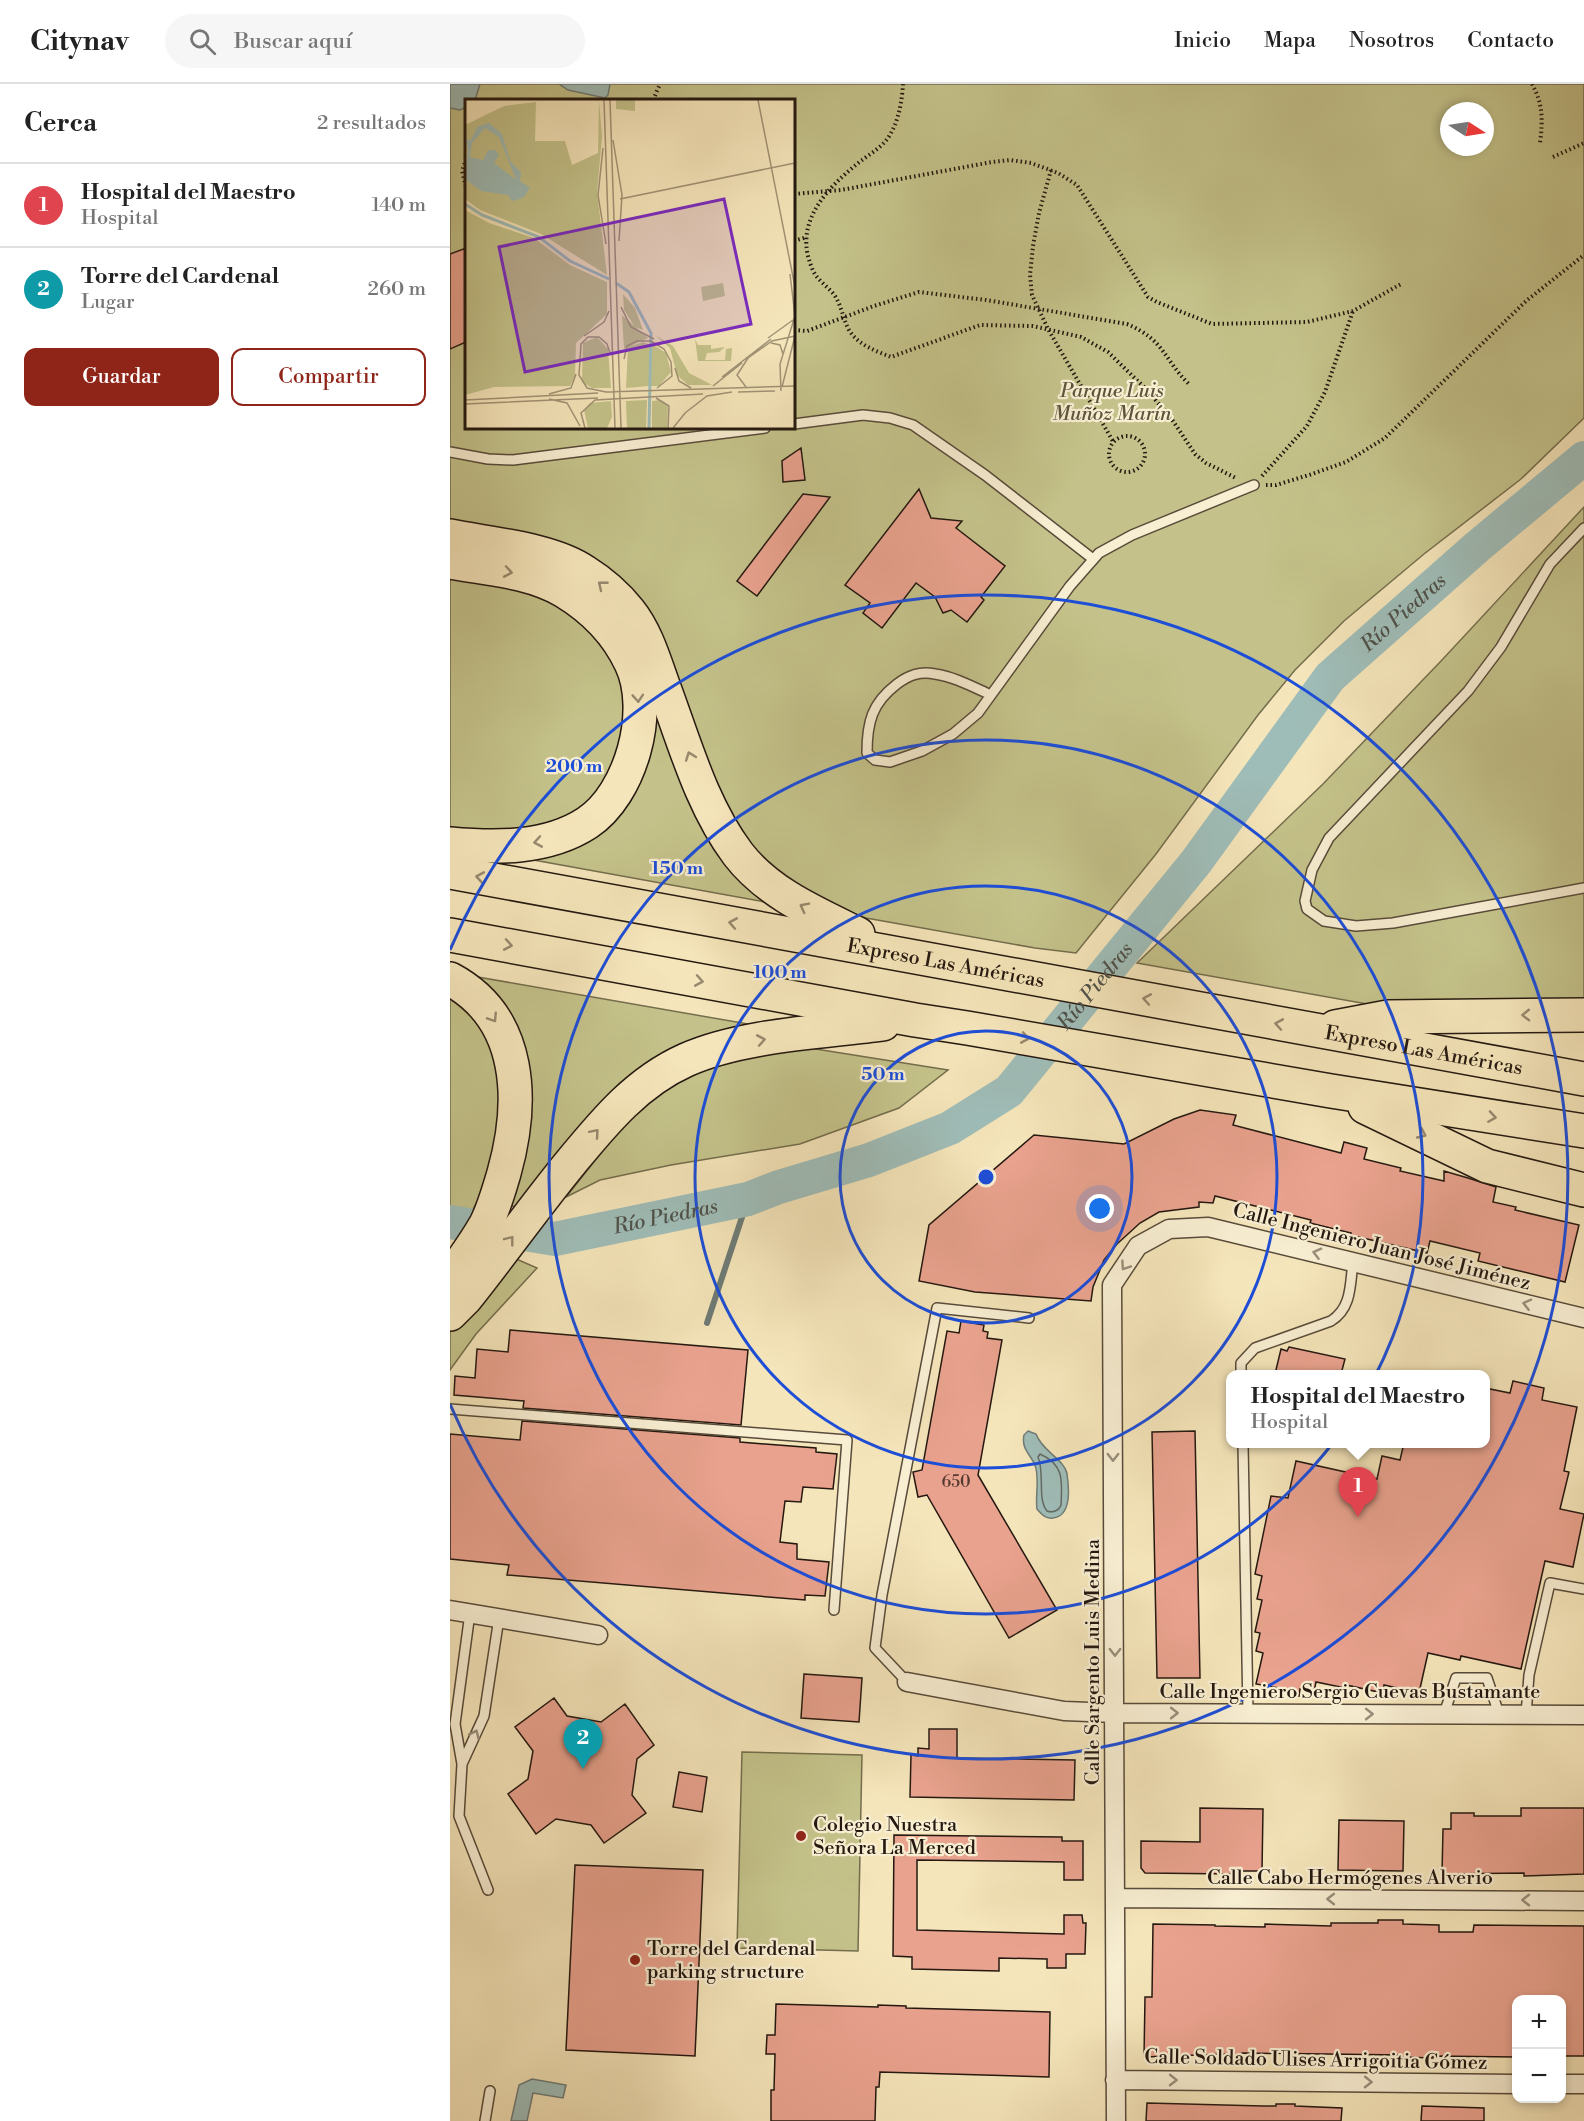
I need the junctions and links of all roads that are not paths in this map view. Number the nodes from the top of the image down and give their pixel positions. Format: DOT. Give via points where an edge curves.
graph roads {
  1 [pos="795,424"];
  2 [pos="757,429"];
  3 [pos="450,452"];
  4 [pos="1254,485"];
  5 [pos="1584,528"];
  6 [pos="450,536"];
  7 [pos="1093,559"];
  8 [pos="450,562"];
  9 [pos="991,695"];
  10 [pos="450,844"];
  11 [pos="450,872"];
  12 [pos="1584,888"];
  13 [pos="450,935"];
  14 [pos="894,952"];
  15 [pos="450,979"];
  16 [pos="1584,1015"];
  17 [pos="915,1020"];
  18 [pos="1317,1030"];
  19 [pos="1584,1079"];
  20 [pos="1331,1091"];
  21 [pos="1584,1131"];
  22 [pos="1584,1190"];
  23 [pos="1169,1229"];
  24 [pos="1353,1262"];
  25 [pos="458,1280"];
  26 [pos="450,1314"];
  27 [pos="1029,1318"];
  28 [pos="1584,1318"];
  29 [pos="1241,1370"];
  30 [pos="450,1409"];
  31 [pos="1243,1448"];
  32 [pos="1584,1589"];
  33 [pos="450,1610"];
  34 [pos="834,1610"];
  35 [pos="470,1613"];
  36 [pos="499,1618"];
  37 [pos="598,1635"];
  38 [pos="907,1682"];
  39 [pos="1115,1713"];
  40 [pos="1248,1713"];
  41 [pos="1444,1714"];
  42 [pos="1499,1714"];
  43 [pos="1526,1714"];
  44 [pos="1584,1715"];
  45 [pos="462,1764"];
  46 [pos="488,1890"];
  47 [pos="1116,1898"];
  48 [pos="1584,1901"];
  49 [pos="1115,2080"];
  50 [pos="1512,2084"];
  51 [pos="1566,2084"];
  52 [pos="1584,2084"];
  53 [pos="490,2091"];
  54 [pos="484,2121"];
  55 [pos="1116,2121"];
  1 -- 7 [label="lane" via="863,415 913,425 986,475"];
  2 -- 3 [label="lane" via="513,460"];
  4 -- 7 [label="lane" via="1132,535"];
  5 -- 12 [label="lane" via="1550,564 1500,647 1468,691 1329,838 1312,870 1305,901 1307,909 1324,921 1356,926 1393,923"];
  14 -- 6 [label="highway, one-way" via="797,904 766,882 739,855 702,789 652,654 630,612 607,588 567,562"];
  7 -- 9 [label="lane"];
  8 -- 10 [label="highway, one-way" via="545,582 594,613 616,637 632,665 638,690 639,724 635,751 622,782 602,811 586,824 546,841 512,846"];
  9 -- 9 [label="lane" via="966,724 922,751 890,762 876,760 867,753 871,716 880,698 909,675 945,676"];
  14 -- 11 [label="highway, Expreso Las Américas, one-way"];
  13 -- 17 [label="highway, one-way"];
  18 -- 14 [label="highway, Expreso Las Américas, one-way"];
  15 -- 25 [label="highway, one-way" via="489,1011 504,1037 514,1068 517,1107 499,1191"];
  16 -- 18 [label="highway, one-way" via="1388,1017"];
  17 -- 20 [label="highway, one-way"];
  25 -- 17 [label="highway, one-way" via="558,1178 625,1100 651,1080 687,1060 733,1045"];
  18 -- 19 [label="highway, Expreso Las Américas"];
  20 -- 21 [label="highway, one-way"];
  20 -- 22 [label="highway, one-way" via="1487,1166"];
  24 -- 23 [label="street, Calle Ingeniero Juan José Jiménez, one-way" via="1209,1227"];
  23 -- 39 [label="street, Calle Sargento Luis Medina, one-way" via="1138,1246 1112,1285"];
  28 -- 24 [label="street, Calle Ingeniero Juan José Jiménez, one-way"];
  24 -- 29 [label="lane" via="1342,1314 1255,1348 1241,1363"];
  25 -- 26 [label="highway"];
  27 -- 38 [label="lane" via="937,1308 875,1648"];
  30 -- 34 [label="lane" via="847,1440"];
  31 -- 40 [label="lane"];
  32 -- 43 [label="lane" via="1550,1583 1529,1675"];
  33 -- 35 [label="street"];
  35 -- 36 [label="street"];
  35 -- 45 [label="lane" via="455,1724"];
  36 -- 37 [label="street"];
  45 -- 36 [label="lane, one-way" via="484,1716"];
  38 -- 39 [label="street, Calle Ingeniero Sergio Cuevas Bustamante" via="1064,1711"];
  39 -- 40 [label="street, Calle Ingeniero Sergio Cuevas Bustamante, one-way"];
  39 -- 47 [label="street, Calle Sargento Luis Medina"];
  40 -- 41 [label="street, Calle Ingeniero Sergio Cuevas Bustamante, one-way"];
  41 -- 42 [label="street, Calle Ingeniero Sergio Cuevas Bustamante"];
  41 -- 42 [label="lane" via="1456,1678 1487,1678"];
  42 -- 43 [label="street, Calle Ingeniero Sergio Cuevas Bustamante"];
  43 -- 44 [label="street, Calle Ingeniero Sergio Cuevas Bustamante"];
  45 -- 46 [label="lane" via="459,1816"];
  48 -- 47 [label="street, Calle Cabo Hermógenes Alverio, one-way"];
  47 -- 49 [label="street, Calle Sargento Luis Medina"];
  49 -- 50 [label="street, Calle Soldado Ulises Arrigoitia Gómez, one-way"];
  49 -- 55 [label="street, Calle Sargento Luis Medina"];
  51 -- 52 [label="street"];
  53 -- 54 [label="lane"];
}
